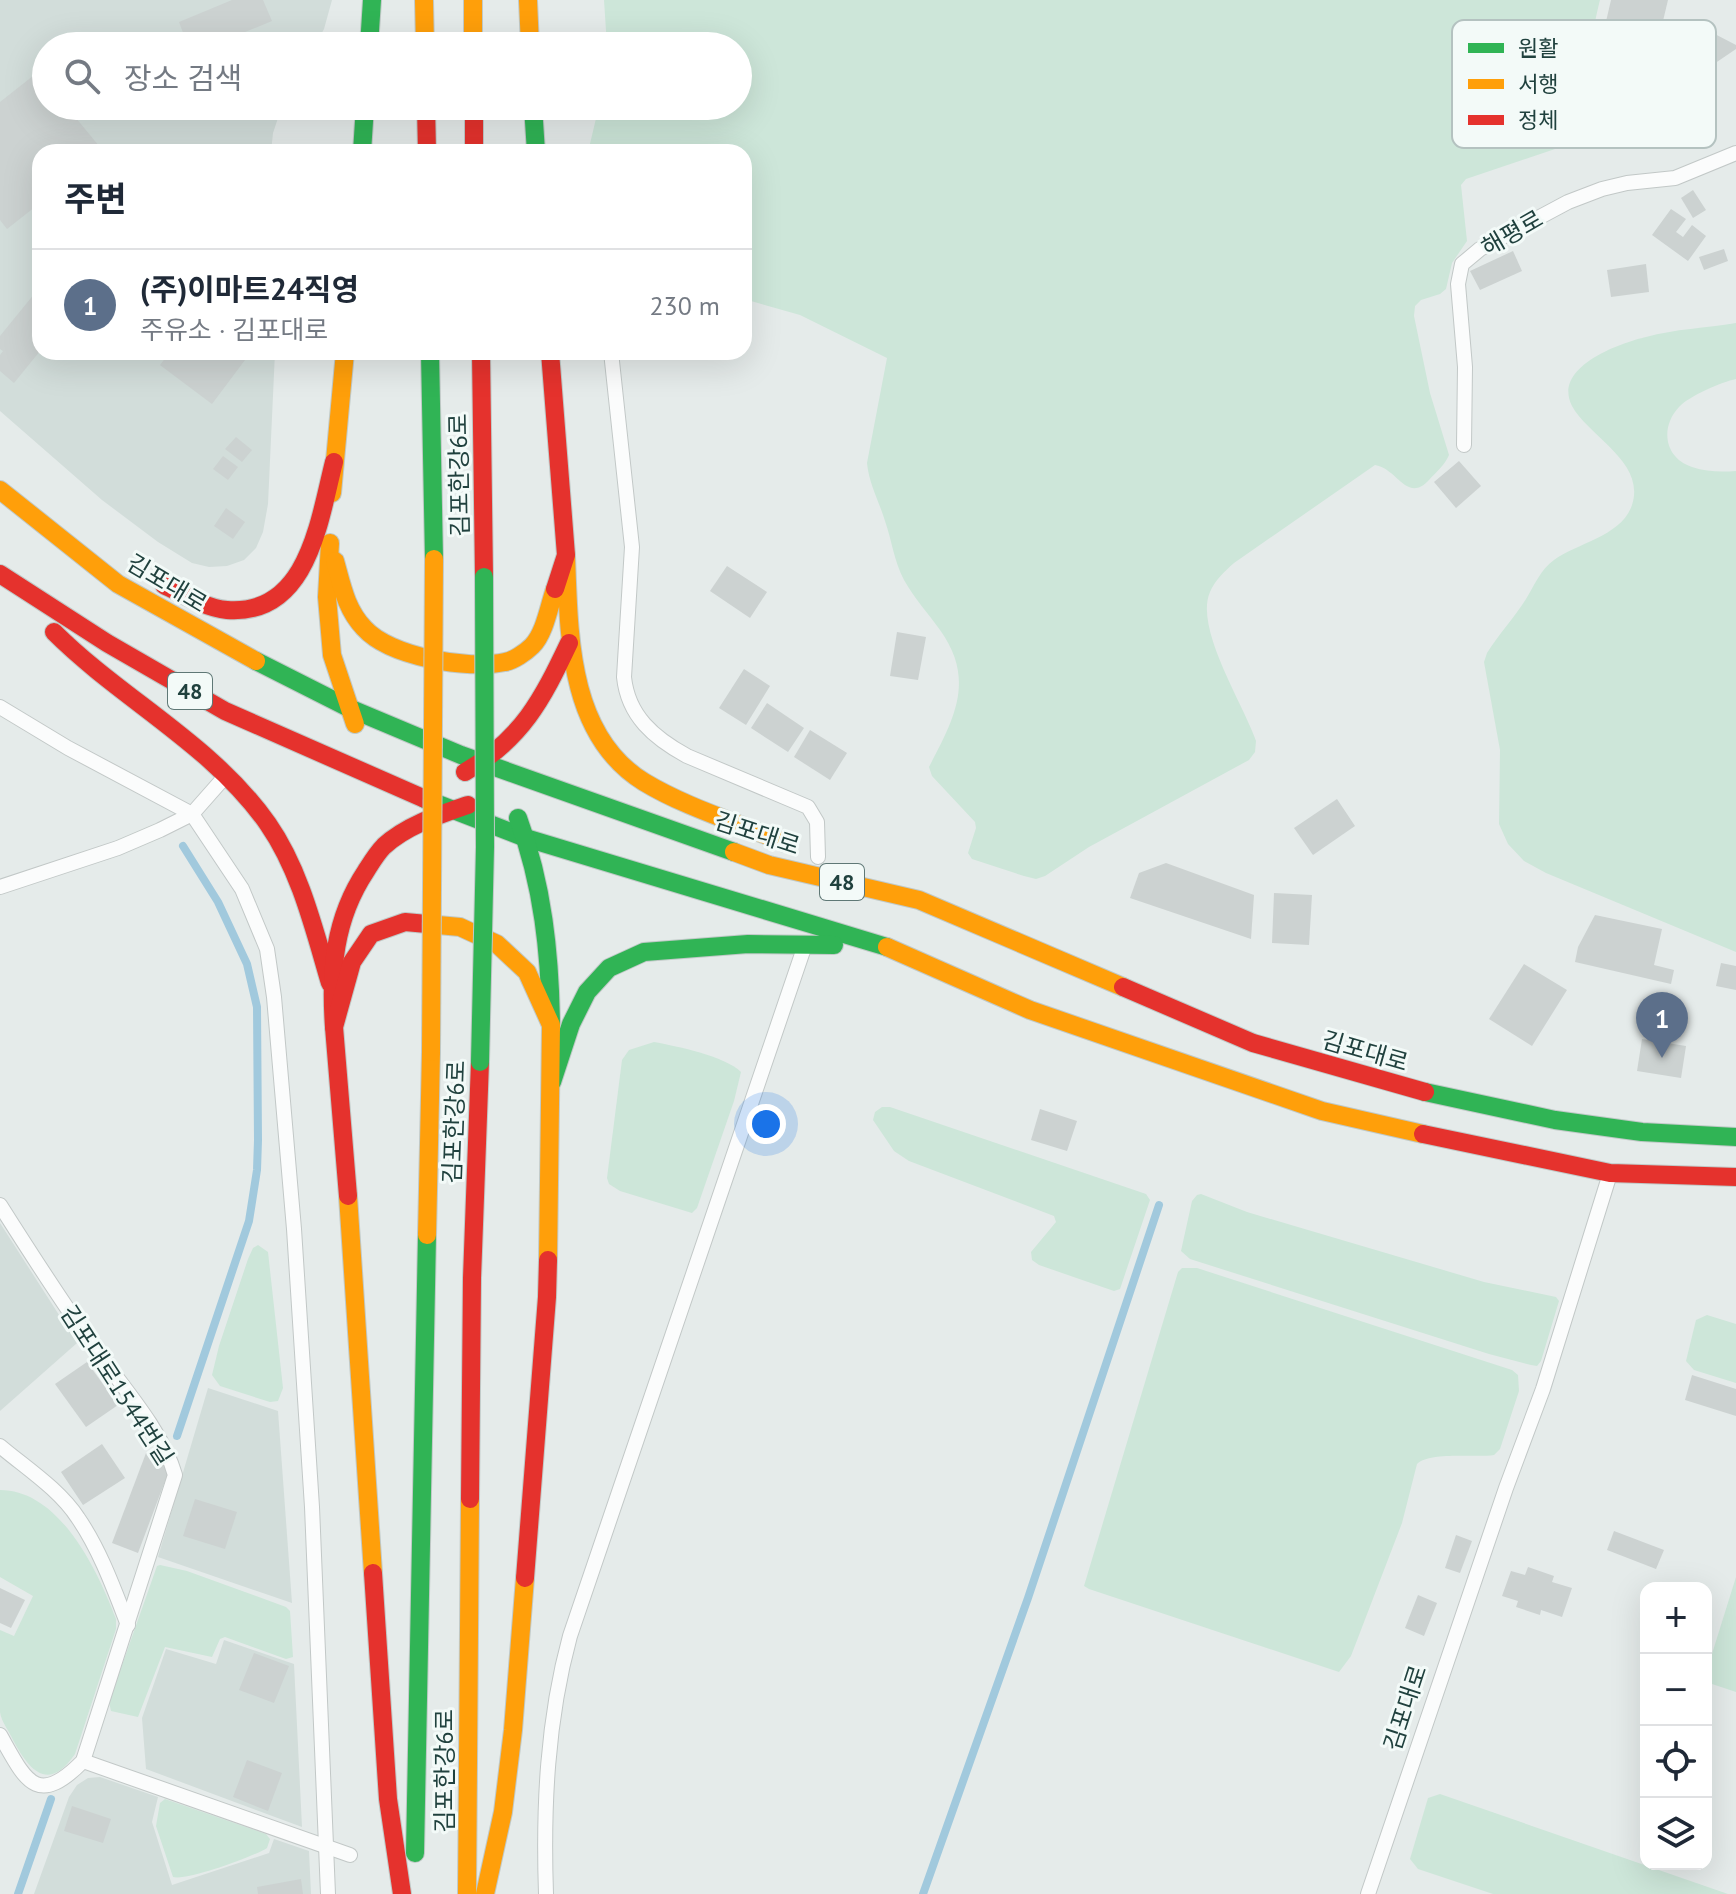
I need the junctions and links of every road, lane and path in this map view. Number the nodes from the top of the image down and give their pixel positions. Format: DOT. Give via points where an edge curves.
graph roads {
  1 [pos="372,0"];
  2 [pos="424,0"];
  3 [pos="473,0"];
  4 [pos="528,0"];
  5 [pos="370,32"];
  6 [pos="425,32"];
  7 [pos="473,32"];
  8 [pos="529,32"];
  9 [pos="364,120"];
  10 [pos="426,120"];
  11 [pos="474,120"];
  12 [pos="534,120"];
  13 [pos="363,144"];
  14 [pos="427,144"];
  15 [pos="474,144"];
  16 [pos="535,144"];
  17 [pos="1736,153"];
  18 [pos="344,360"];
  19 [pos="430,360"];
  20 [pos="481,360"];
  21 [pos="551,360"];
  22 [pos="612,360"];
  23 [pos="1464,445"];
  24 [pos="334,462"];
  25 [pos="0,490"];
  26 [pos="53,532"];
  27 [pos="330,543"];
  28 [pos="566,555"];
  29 [pos="1,574"];
  30 [pos="569,643"];
  31 [pos="0,707"];
  32 [pos="349,708"];
  33 [pos="483,763"];
  34 [pos="226,777"];
  35 [pos="392,786"];
  36 [pos="500,786"];
  37 [pos="555,788"];
  38 [pos="524,794"];
  39 [pos="454,810"];
  40 [pos="192,814"];
  41 [pos="526,838"];
  42 [pos="818,857"];
  43 [pos="0,887"];
  44 [pos="919,900"];
  45 [pos="806,944"];
  46 [pos="889,948"];
  47 [pos="330,983"];
  48 [pos="551,1025"];
  49 [pos="334,1027"];
  50 [pos="552,1082"];
  51 [pos="1736,1137"];
  52 [pos="1610,1173"];
  53 [pos="1736,1177"];
  54 [pos="0,1205"];
  55 [pos="0,1446"];
  56 [pos="128,1625"];
  57 [pos="0,1735"];
  58 [pos="83,1761"];
  59 [pos="326,1846"];
  60 [pos="350,1855"];
  61 [pos="328,1894"];
  62 [pos="402,1894"];
  63 [pos="414,1894"];
  64 [pos="467,1894"];
  65 [pos="485,1894"];
  66 [pos="546,1894"];
  67 [pos="1368,1894"];
  1 -- 5 [label="main road"];
  2 -- 6 [label="main road"];
  3 -- 7 [label="main road"];
  4 -- 8 [label="main road"];
  9 -- 13 [label="main road"];
  10 -- 14 [label="main road"];
  11 -- 15 [label="main road"];
  12 -- 16 [label="main road"];
  17 -- 23 [label="lane, 해평로" via="1675,178 1627,183 1568,202 1462,264 1458,284"];
  18 -- 24 [label="main road"];
  19 -- 63 [label="main road, 김포한강6로, bridge" via="431,1052"];
  20 -- 64 [label="main road, 김포한강6로, bridge" via="485,832 472,1278"];
  21 -- 28 [label="main road"];
  22 -- 42 [label="lane" via="632,547 627,698 642,723 669,746 808,807 817,822"];
  24 -- 26 [label="main road" via="298,579 285,593 244,609 226,610"];
  24 -- 27 [label="main road"];
  25 -- 26 [label="main road, 김포대로 / 48"];
  26 -- 32 [label="main road, 김포대로 / 48" via="118,584"];
  27 -- 28 [label="main road" via="348,608 366,631 390,646 469,664 508,662 533,645"];
  27 -- 32 [label="main road" via="332,655"];
  28 -- 30 [label="main road"];
  29 -- 34 [label="main road" via="61,639"];
  29 -- 35 [label="main road, 48" via="225,711"];
  30 -- 33 [label="main road" via="534,714"];
  30 -- 42 [label="main road" via="589,717 618,763 644,782"];
  31 -- 40 [label="lane"];
  32 -- 33 [label="main road, 김포대로 / 48"];
  32 -- 35 [label="main road"];
  33 -- 35 [label="main road" via="457,776"];
  33 -- 36 [label="main road"];
  33 -- 37 [label="main road, 김포대로 / 48"];
  34 -- 40 [label="lane"];
  34 -- 47 [label="main road" via="266,822 287,856"];
  35 -- 39 [label="main road, 48"];
  37 -- 38 [label="main road"];
  37 -- 44 [label="main road, 김포대로 / 48" via="769,865"];
  39 -- 41 [label="main road, 48"];
  39 -- 41 [label="main road" via="509,797"];
  39 -- 47 [label="main road" via="423,820 375,858 346,908"];
  40 -- 43 [label="lane" via="118,848"];
  40 -- 59 [label="lane" via="242,889 267,949 274,997 312,1507"];
  41 -- 46 [label="main road, 48"];
  41 -- 48 [label="main road" via="544,915"];
  42 -- 44 [label="main road"];
  44 -- 51 [label="main road, 김포대로 / 48" via="1253,1043 1399,1087 1555,1120"];
  45 -- 46 [label="main road"];
  45 -- 50 [label="main road" via="644,952 609,968 581,1002"];
  45 -- 66 [label="lane" via="570,1636 552,1728"];
  46 -- 52 [label="main road, 48" via="1030,1010 1322,1111"];
  47 -- 49 [label="main road"];
  48 -- 49 [label="main road" via="527,972 497,944 460,927 405,922 371,934 352,962"];
  48 -- 50 [label="main road"];
  49 -- 62 [label="main road" via="388,1799"];
  50 -- 65 [label="main road" via="547,1297 514,1714 503,1812"];
  52 -- 53 [label="main road, 48"];
  52 -- 67 [label="lane, 김포대로" via="1543,1389"];
  54 -- 56 [label="lane, 김포대로1544번길" via="137,1406 175,1475"];
  55 -- 56 [label="lane" via="77,1516"];
  56 -- 58 [label="lane, 김포대로1544번길"];
  57 -- 58 [label="lane" via="22,1774 45,1786 57,1784"];
  58 -- 59 [label="lane"];
  59 -- 60 [label="lane"];
  59 -- 61 [label="lane"];
}
